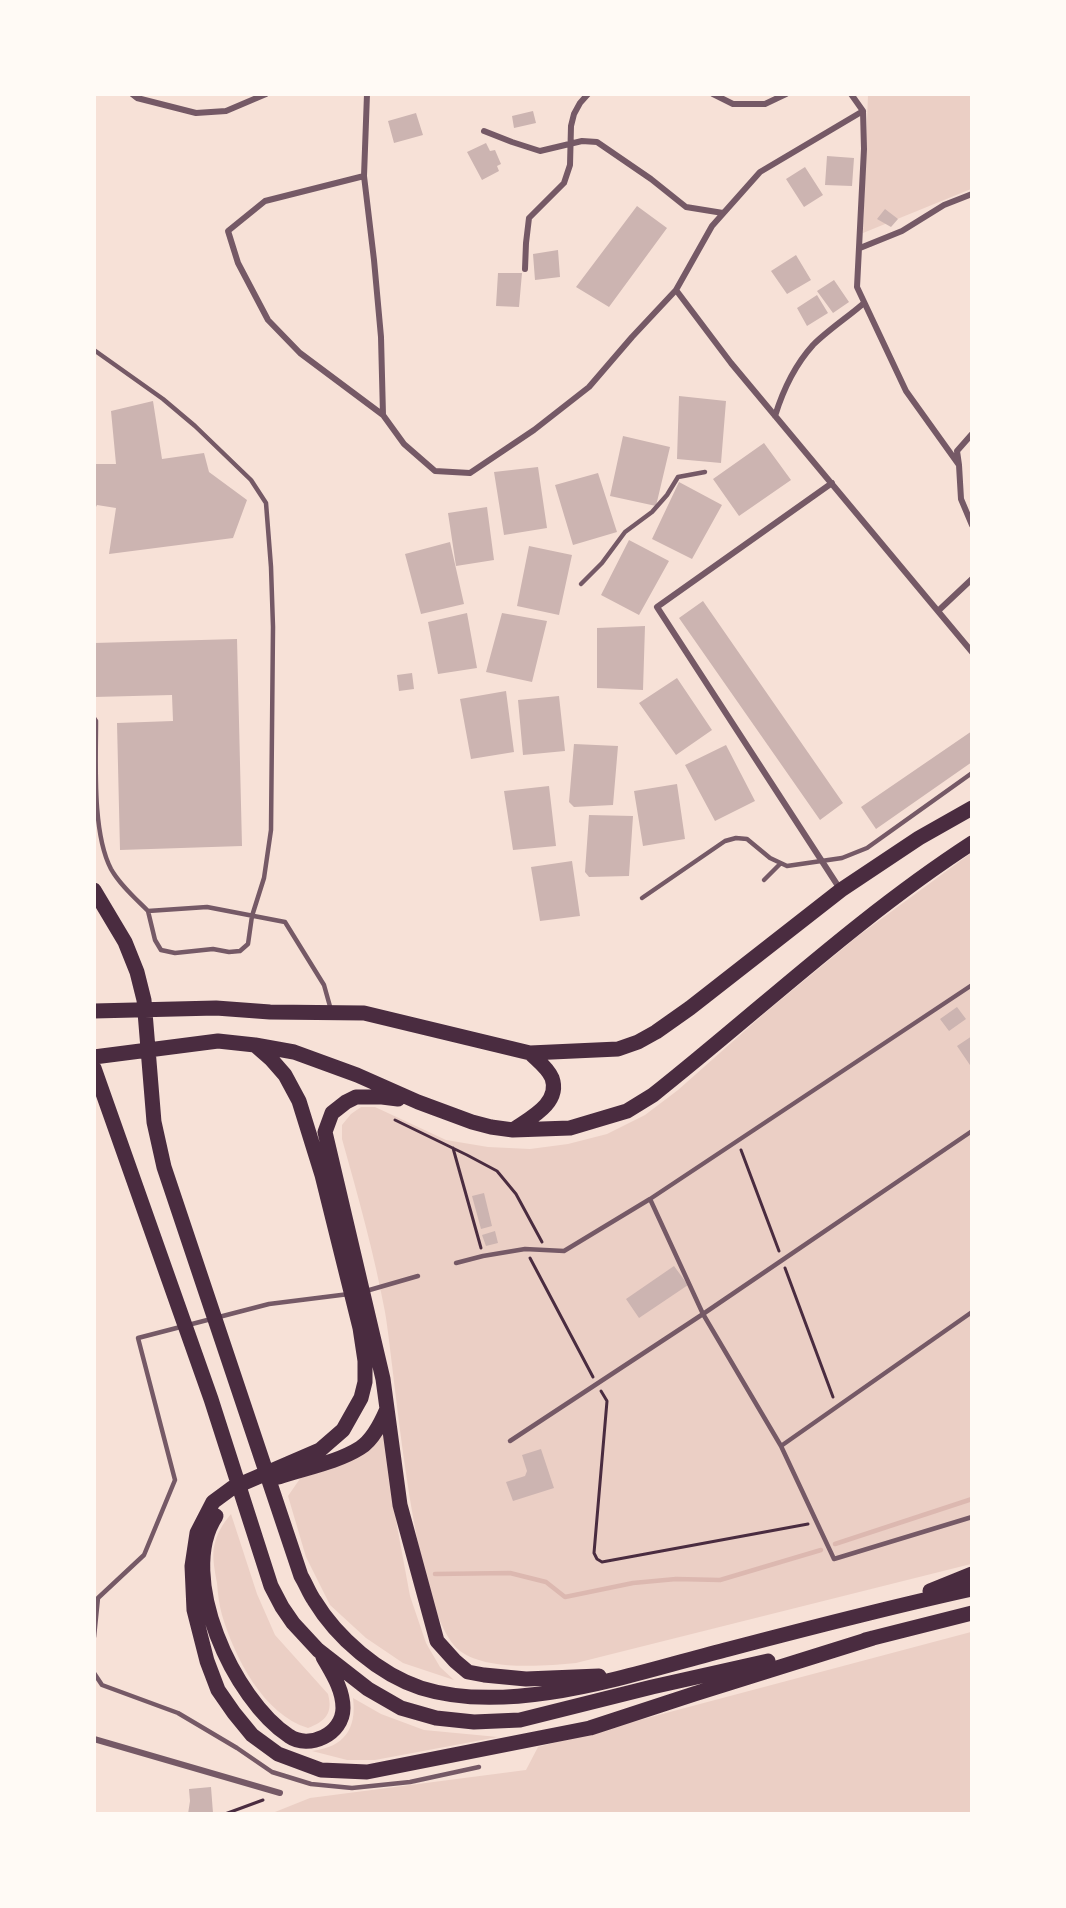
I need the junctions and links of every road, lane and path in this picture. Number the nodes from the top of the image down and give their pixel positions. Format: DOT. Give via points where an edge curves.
graph roads {
  1 [pos="132,94"];
  2 [pos="266,94"];
  3 [pos="367,94"];
  4 [pos="588,94"];
  5 [pos="713,94"];
  6 [pos="786,94"];
  7 [pos="851,94"];
  8 [pos="863,111"];
  9 [pos="484,131"];
  10 [pos="570,144"];
  11 [pos="363,176"];
  12 [pos="972,194"];
  13 [pos="723,213"];
  14 [pos="860,248"];
  15 [pos="525,269"];
  16 [pos="676,290"];
  17 [pos="864,303"];
  18 [pos="94,350"];
  19 [pos="383,415"];
  20 [pos="775,416"];
  21 [pos="972,434"];
  22 [pos="958,465"];
  23 [pos="705,472"];
  24 [pos="832,483"];
  25 [pos="972,525"];
  26 [pos="972,579"];
  27 [pos="581,584"];
  28 [pos="938,611"];
  29 [pos="972,652"];
  30 [pos="94,718"];
  31 [pos="972,773"];
  32 [pos="972,808"];
  33 [pos="972,843"];
  34 [pos="822,861"];
  35 [pos="780,864"];
  36 [pos="764,880"];
  37 [pos="94,890"];
  38 [pos="841,890"];
  39 [pos="642,898"];
  40 [pos="148,910"];
  41 [pos="252,916"];
  42 [pos="972,985"];
  43 [pos="94,1011"];
  44 [pos="332,1013"];
  45 [pos="255,1045"];
  46 [pos="530,1053"];
  47 [pos="94,1057"];
  48 [pos="94,1068"];
  49 [pos="417,1102"];
  50 [pos="394,1120"];
  51 [pos="513,1130"];
  52 [pos="972,1131"];
  53 [pos="738,1141"];
  54 [pos="453,1149"];
  55 [pos="650,1199"];
  56 [pos="525,1249"];
  57 [pos="546,1250"];
  58 [pos="483,1256"];
  59 [pos="782,1260"];
  60 [pos="456,1263"];
  61 [pos="418,1276"];
  62 [pos="358,1293"];
  63 [pos="972,1312"];
  64 [pos="703,1314"];
  65 [pos="596,1384"];
  66 [pos="837,1407"];
  67 [pos="387,1409"];
  68 [pos="510,1441"];
  69 [pos="781,1446"];
  70 [pos="972,1517"];
  71 [pos="817,1522"];
  72 [pos="972,1574"];
  73 [pos="972,1589"];
  74 [pos="891,1606"];
  75 [pos="972,1613"];
  76 [pos="94,1637"];
  77 [pos="873,1638"];
  78 [pos="318,1650"];
  79 [pos="94,1673"];
  80 [pos="626,1675"];
  81 [pos="94,1739"];
  82 [pos="479,1767"];
  83 [pos="280,1793"];
  84 [pos="225,1814"];
  1 -- 2 [label="street" via="196,113 226,111"];
  3 -- 11 [label="street"];
  4 -- 10 [label="street" via="574,114"];
  5 -- 6 [label="street" via="733,104 765,104"];
  7 -- 8 [label="street"];
  8 -- 13 [label="street" via="760,172"];
  8 -- 14 [label="street"];
  9 -- 10 [label="street" via="540,151"];
  10 -- 13 [label="street" via="597,142 686,207"];
  10 -- 15 [label="street" via="570,165 564,183 529,218"];
  11 -- 19 [label="street" via="381,337"];
  11 -- 19 [label="street" via="265,201 228,231 238,263 268,320 300,353"];
  12 -- 14 [label="street"];
  13 -- 16 [label="street"];
  14 -- 17 [label="street" via="857,287"];
  16 -- 19 [label="street" via="589,387 470,473 435,471 404,444"];
  16 -- 20 [label="street"];
  17 -- 20 [label="street" via="813,345 798,364"];
  17 -- 22 [label="street" via="906,391"];
  18 -- 41 [label="lane" via="195,426 251,480 266,503 273,627 271,830 264,878"];
  20 -- 24 [label="street"];
  21 -- 22 [label="street" via="957,451"];
  22 -- 25 [label="street" via="961,499"];
  23 -- 27 [label="lane" via="678,477 652,512 625,532"];
  24 -- 28 [label="street"];
  24 -- 34 [label="street" via="657,607"];
  26 -- 28 [label="street"];
  28 -- 29 [label="street"];
  30 -- 40 [label="lane" via="102,848 112,870"];
  31 -- 34 [label="lane" via="867,848"];
  32 -- 38 [label="main road"];
  33 -- 51 [label="main road" via="835,945 653,1095 627,1111 570,1128"];
  34 -- 35 [label="lane"];
  34 -- 38 [label="street"];
  35 -- 36 [label="lane"];
  35 -- 39 [label="lane" via="747,838 731,839"];
  37 -- 80 [label="main road" via="125,942 137,972 144,1000 154,1122 165,1167 275,1499 314,1601 338,1632 370,1660 421,1688 491,1698 578,1688"];
  38 -- 46 [label="main road" via="690,1008 638,1042 618,1049"];
  40 -- 41 [label="lane" via="207,907"];
  40 -- 41 [label="lane" via="161,950 175,954 213,949 240,951 248,944"];
  41 -- 44 [label="lane" via="285,922 324,985"];
  42 -- 53 [label="lane"];
  43 -- 44 [label="main road" via="216,1008"];
  44 -- 46 [label="main road" via="364,1013"];
  45 -- 47 [label="main road" via="218,1041"];
  45 -- 49 [label="main road" via="294,1052"];
  45 -- 62 [label="main road" via="285,1075 299,1101"];
  46 -- 51 [label="main road" via="552,1077 554,1089 538,1113"];
  48 -- 78 [label="main road" via="173,1288 271,1586 293,1623"];
  49 -- 51 [label="main road" via="471,1122"];
  49 -- 62 [label="main road" via="356,1097 332,1113 325,1131"];
  50 -- 54 [label="path"];
  52 -- 59 [label="lane"];
  53 -- 55 [label="lane"];
  53 -- 59 [label="path"];
  54 -- 57 [label="path" via="491,1167 504,1178 523,1204"];
  54 -- 58 [label="path"];
  55 -- 57 [label="lane" via="564,1251"];
  55 -- 64 [label="lane"];
  56 -- 57 [label="lane"];
  56 -- 58 [label="lane"];
  56 -- 65 [label="path"];
  58 -- 60 [label="lane"];
  59 -- 64 [label="lane"];
  59 -- 66 [label="path"];
  61 -- 62 [label="lane"];
  62 -- 67 [label="main road" via="383,1379"];
  62 -- 76 [label="lane" via="269,1304 138,1338 175,1480 144,1555 98,1598"];
  62 -- 77 [label="main road" via="365,1382 361,1398 343,1430 320,1450 232,1488 213,1502 197,1533 192,1566 194,1610 207,1661 218,1690 234,1713 252,1735 278,1754 321,1770 367,1772 590,1728"];
  63 -- 66 [label="lane"];
  64 -- 65 [label="lane"];
  64 -- 69 [label="lane"];
  65 -- 68 [label="lane"];
  65 -- 71 [label="path" via="607,1401 594,1553 597,1559 602,1562"];
  66 -- 69 [label="lane"];
  67 -- 78 [label="main road" via="378,1429 362,1448 250,1488 221,1509 205,1542 202,1560 211,1615 236,1678 272,1722 290,1737 306,1742 332,1732 344,1710 333,1674"];
  67 -- 80 [label="main road" via="400,1505 437,1641 468,1672 526,1679"];
  69 -- 71 [label="lane"];
  70 -- 71 [label="lane" via="834,1559"];
  72 -- 74 [label="main road"];
  73 -- 74 [label="main road"];
  74 -- 80 [label="main road"];
  75 -- 77 [label="main road"];
  77 -- 78 [label="main road" via="652,1686 520,1720 474,1722 436,1718 401,1708 368,1689"];
  79 -- 82 [label="lane" via="102,1685 177,1713 272,1772 311,1784 352,1788 410,1782"];
  81 -- 83 [label="street"];
  83 -- 84 [label="path"];
}
